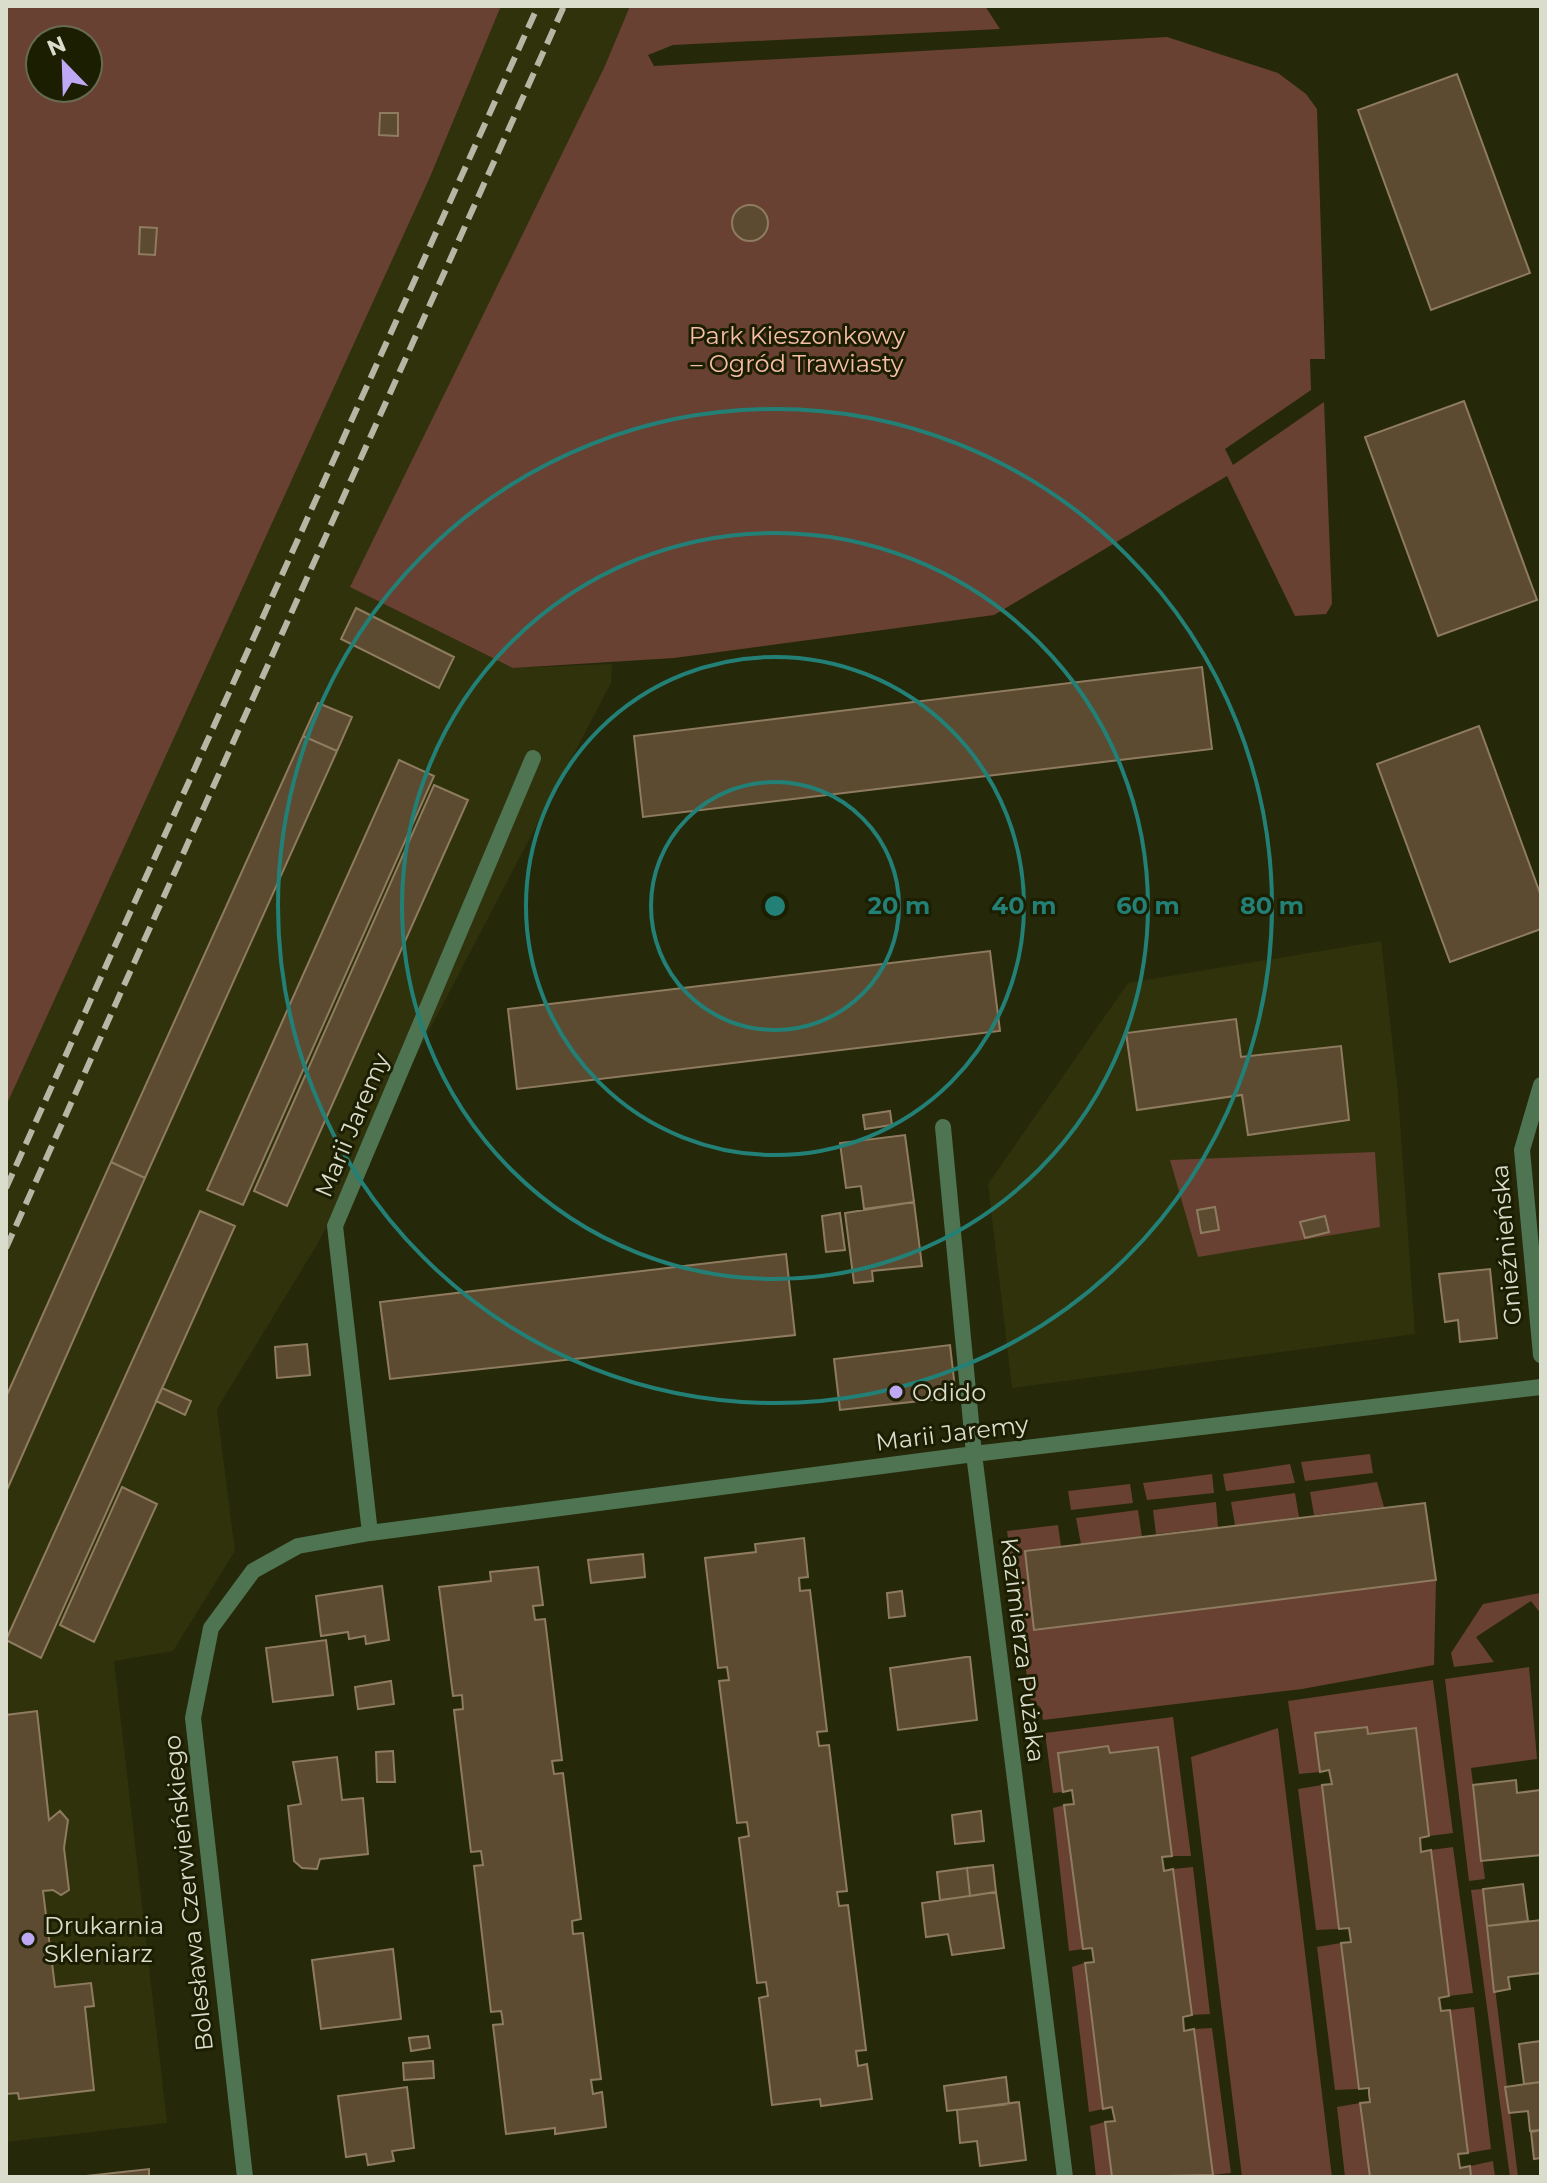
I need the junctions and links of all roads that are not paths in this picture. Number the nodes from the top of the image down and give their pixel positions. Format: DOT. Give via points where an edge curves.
graph roads {
  1 [pos="533,758"];
  2 [pos="1541,1085"];
  3 [pos="943,1127"];
  4 [pos="1541,1355"];
  5 [pos="1541,1387"];
  6 [pos="974,1454"];
  7 [pos="370,1533"];
  8 [pos="253,1571"];
  9 [pos="245,2177"];
  10 [pos="1065,2177"];
  1 -- 7 [label="street, Marii Jaremy" via="335,1226"];
  2 -- 4 [label="street, Gnieźnieńska" via="1522,1150"];
  3 -- 6 [label="street, Kazimierza Pużaka"];
  5 -- 6 [label="street, Marii Jaremy"];
  6 -- 7 [label="street, Marii Jaremy"];
  6 -- 10 [label="street, Kazimierza Pużaka"];
  7 -- 8 [label="street, Marii Jaremy" via="298,1546"];
  8 -- 9 [label="street, Bolesława Czerwieńskiego" via="211,1628 193,1718"];
}
